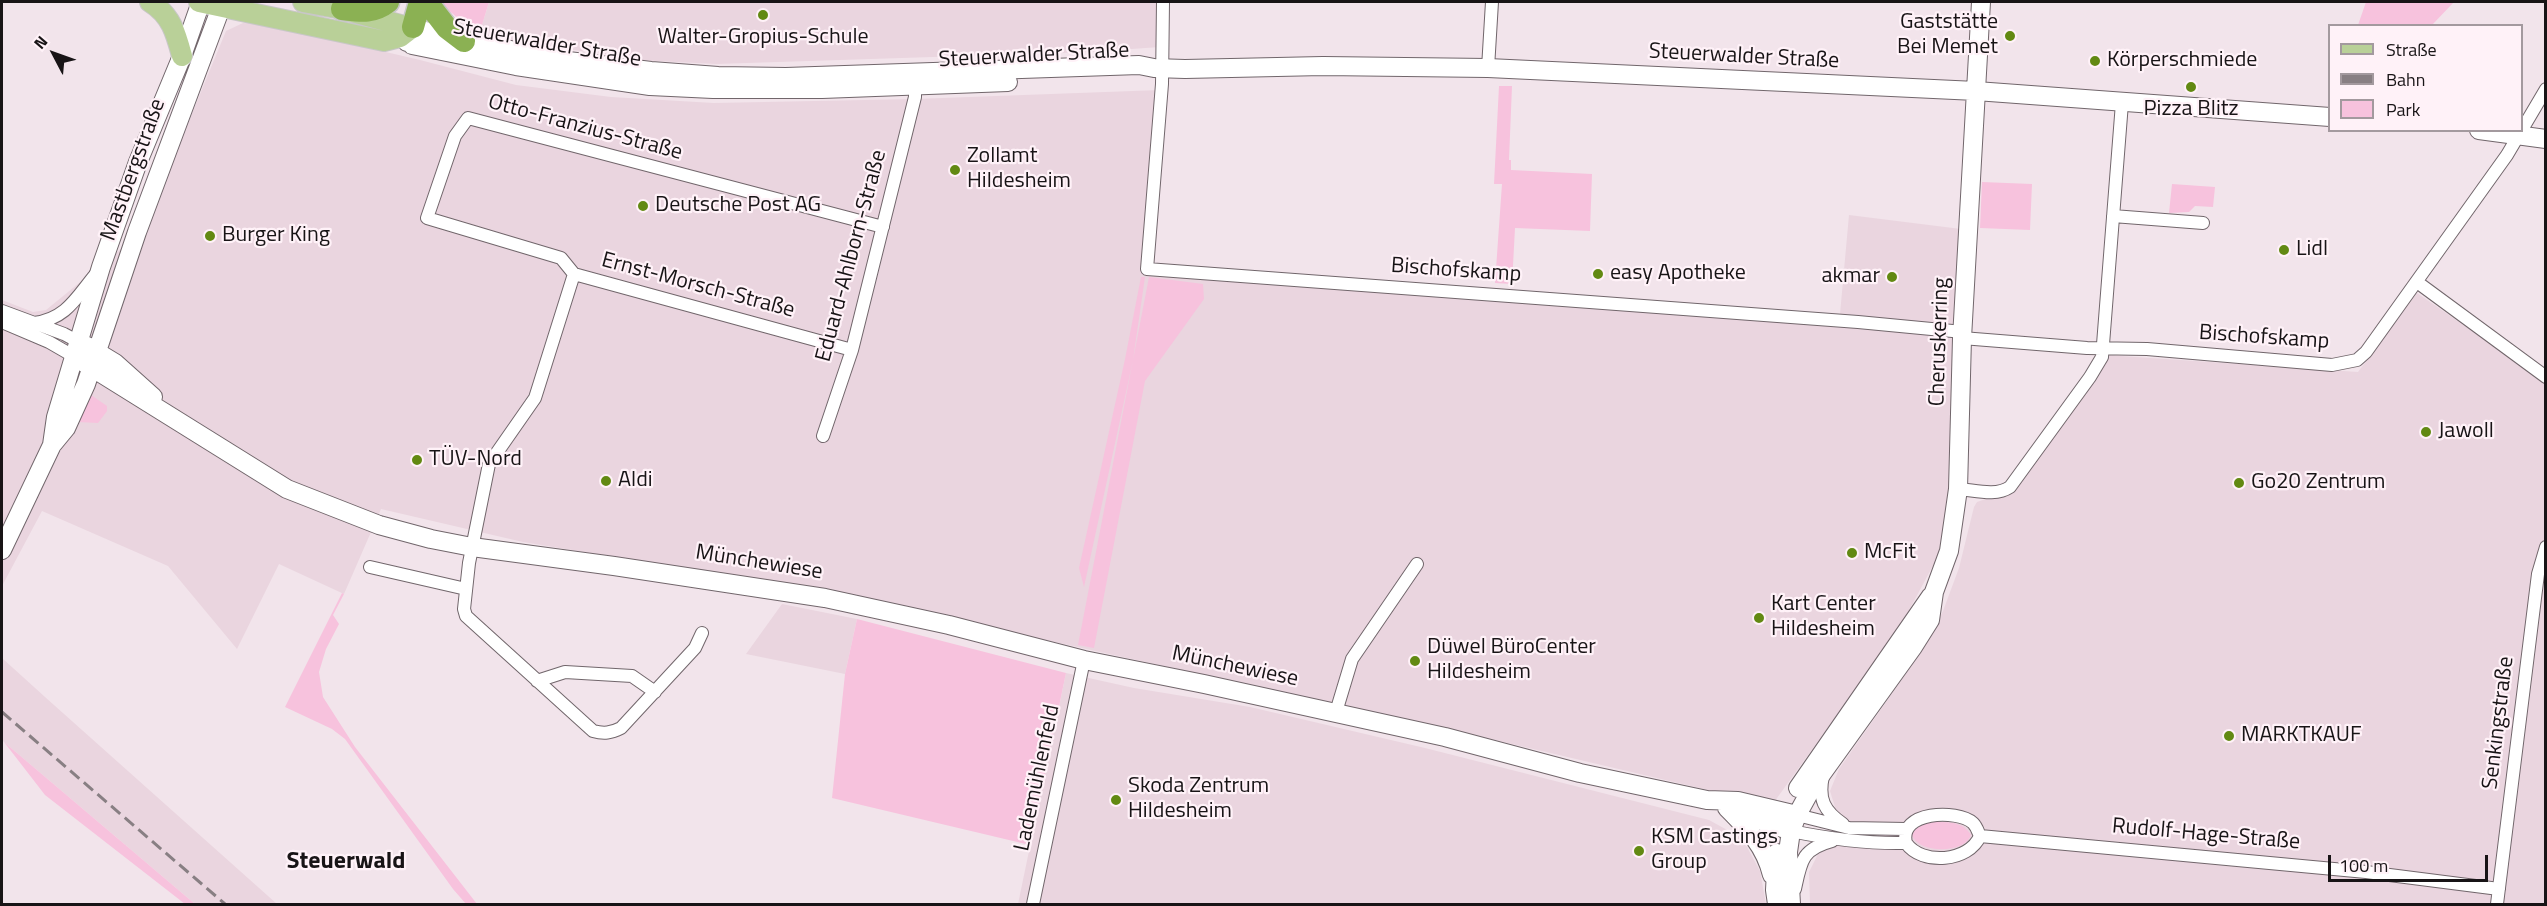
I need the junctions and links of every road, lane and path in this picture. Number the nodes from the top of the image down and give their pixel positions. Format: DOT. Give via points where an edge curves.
graph roads {
  1 [pos="150,2"];
  2 [pos="200,2"];
  3 [pos="303,2"];
  4 [pos="388,2"];
  5 [pos="405,2"];
  6 [pos="420,2"];
  7 [pos="427,2"];
  8 [pos="1163,2"];
  9 [pos="1492,2"];
  10 [pos="1981,2"];
  11 [pos="222,4"];
  12 [pos="342,9"];
  13 [pos="410,33"];
  14 [pos="464,41"];
  15 [pos="182,56"];
  16 [pos="1158,68"];
  17 [pos="1488,69"];
  18 [pos="914,79"];
  19 [pos="2546,89"];
  20 [pos="1976,90"];
  21 [pos="2122,103"];
  22 [pos="2328,117"];
  23 [pos="2523,131"];
  24 [pos="2493,132"];
  25 [pos="2522,132"];
  26 [pos="2520,136"];
  27 [pos="2546,139"];
  28 [pos="2113,216"];
  29 [pos="2203,223"];
  30 [pos="883,227"];
  31 [pos="101,267"];
  32 [pos="574,274"];
  33 [pos="2417,282"];
  34 [pos="2,311"];
  35 [pos="2,322"];
  36 [pos="34,323"];
  37 [pos="1963,335"];
  38 [pos="2102,347"];
  39 [pos="77,350"];
  40 [pos="852,350"];
  41 [pos="94,360"];
  42 [pos="2546,377"];
  43 [pos="823,436"];
  44 [pos="52,445"];
  45 [pos="1958,489"];
  46 [pos="472,547"];
  47 [pos="2546,547"];
  48 [pos="2,550"];
  49 [pos="1417,564"];
  50 [pos="369,567"];
  51 [pos="466,589"];
  52 [pos="1934,592"];
  53 [pos="702,633"];
  54 [pos="1084,660"];
  55 [pos="537,681"];
  56 [pos="656,692"];
  57 [pos="1336,712"];
  58 [pos="1825,770"];
  59 [pos="1707,800"];
  60 [pos="1727,808"];
  61 [pos="1789,822"];
  62 [pos="1849,828"];
  63 [pos="1906,829"];
  64 [pos="1980,836"];
  65 [pos="1834,840"];
  66 [pos="1906,843"];
  67 [pos="2499,889"];
  68 [pos="1776,897"];
  69 [pos="1033,904"];
  70 [pos="1791,904"];
  71 [pos="2497,904"];
  1 -- 15 [label="main road" via="172,23"];
  2 -- 11 [label="main road"];
  2 -- 15 [label="street, Mastbergstraße"];
  3 -- 12 [label="main road, Steuerwalder Straße"];
  4 -- 12 [label="highway" via="364,12"];
  5 -- 13 [label="highway"];
  6 -- 13 [label="highway"];
  7 -- 14 [label="highway" via="447,28"];
  8 -- 16 [label="street"];
  9 -- 17 [label="street"];
  10 -- 20 [label="street, Cheruskerring"];
  11 -- 13 [label="main road" via="384,41"];
  11 -- 41 [label="street, Mastbergstraße" via="136,232"];
  12 -- 13 [label="main road, Steuerwalder Straße"];
  13 -- 14 [label="street, Steuerwalder Straße"];
  13 -- 18 [label="street, Steuerwalder Straße" via="516,66 650,86 735,89"];
  14 -- 18 [label="street, Steuerwalder Straße" via="568,61 651,71"];
  15 -- 31 [label="street, Mastbergstraße" via="138,162"];
  16 -- 17 [label="street, Steuerwalder Straße"];
  16 -- 18 [label="street, Steuerwalder Straße" via="1140,76"];
  16 -- 37 [label="street, Bischofskamp" via="1147,269 1846,321"];
  17 -- 20 [label="street, Steuerwalder Straße"];
  18 -- 30 [label="street, Eduard-Ahlborn-Straße" via="915,98"];
  19 -- 23 [label="street, Bischofskamp"];
  20 -- 21 [label="street, Steuerwalder Straße"];
  20 -- 37 [label="street, Cheruskerring"];
  21 -- 22 [label="street, Steuerwalder Straße"];
  21 -- 28 [label="street"];
  24 -- 26 [label="street"];
  25 -- 26 [label="street, Bischofskamp"];
  26 -- 27 [label="street"];
  26 -- 33 [label="street, Bischofskamp"];
  28 -- 29 [label="street"];
  28 -- 38 [label="street"];
  30 -- 32 [label="street, Otto-Franzius-Straße" via="468,118 455,136 427,218 561,258"];
  30 -- 40 [label="street, Eduard-Ahlborn-Straße"];
  31 -- 36 [label="street" via="64,312 52,321"];
  31 -- 39 [label="street, Mastbergstraße"];
  32 -- 40 [label="street, Ernst-Morsch-Straße"];
  32 -- 46 [label="street, Ernst-Morsch-Straße" via="535,398 489,464"];
  33 -- 38 [label="street, Bischofskamp" via="2366,352 2348,363 2332,365"];
  33 -- 42 [label="street"];
  34 -- 36 [label="street"];
  35 -- 39 [label="street"];
  36 -- 39 [label="street" via="64,334"];
  37 -- 38 [label="street, Bischofskamp"];
  37 -- 45 [label="street, Cheruskerring"];
  38 -- 45 [label="street" via="2098,365 2010,487 1993,493"];
  39 -- 41 [label="street"];
  39 -- 44 [label="street, Mastbergstraße" via="56,417"];
  40 -- 43 [label="street, Eduard-Ahlborn-Straße"];
  41 -- 44 [label="street, Mastbergstraße" via="66,428"];
  41 -- 46 [label="street, Münchewiese" via="120,368 191,430 265,477 316,502 379,525"];
  44 -- 48 [label="street, Mastbergstraße"];
  45 -- 52 [label="street, Cheruskerring" via="1949,551"];
  46 -- 51 [label="street, Ernst-Morsch-Straße"];
  46 -- 54 [label="street, Münchewiese" via="788,591 949,625"];
  47 -- 67 [label="street, Senkingstraße" via="2538,574"];
  49 -- 57 [label="street" via="1352,659"];
  50 -- 51 [label="street"];
  51 -- 55 [label="street, Ernst-Morsch-Straße" via="466,616"];
  52 -- 58 [label="street, Cheruskerring" via="1930,620"];
  52 -- 61 [label="street, Cheruskerring" via="1794,793"];
  53 -- 56 [label="street"];
  54 -- 57 [label="street, Münchewiese"];
  54 -- 69 [label="street, Lademühlenfeld"];
  55 -- 56 [label="street" via="565,672 632,676"];
  55 -- 56 [label="street, Ernst-Morsch-Straße" via="593,731 602,733 621,728"];
  57 -- 59 [label="street, Münchewiese"];
  58 -- 61 [label="street, Cheruskerring"];
  58 -- 62 [label="street" via="1820,794 1824,807"];
  59 -- 60 [label="street, Münchewiese"];
  59 -- 61 [label="street, Münchewiese" via="1738,801"];
  60 -- 61 [label="street, Münchewiese"];
  60 -- 68 [label="street, Münchewiese" via="1764,850"];
  61 -- 62 [label="street"];
  61 -- 65 [label="street"];
  61 -- 68 [label="street" via="1777,851"];
  61 -- 70 [label="street"];
  62 -- 63 [label="street"];
  63 -- 64 [label="street" via="1929,816 1961,817 1972,822"];
  63 -- 66 [label="street"];
  64 -- 66 [label="street" via="1976,846 1956,858 1919,853"];
  64 -- 67 [label="street, Rudolf-Hage-Straße" via="2366,872"];
  65 -- 66 [label="street"];
  65 -- 70 [label="street" via="1812,847 1805,855"];
  67 -- 71 [label="street, Senkingstraße"];
}
